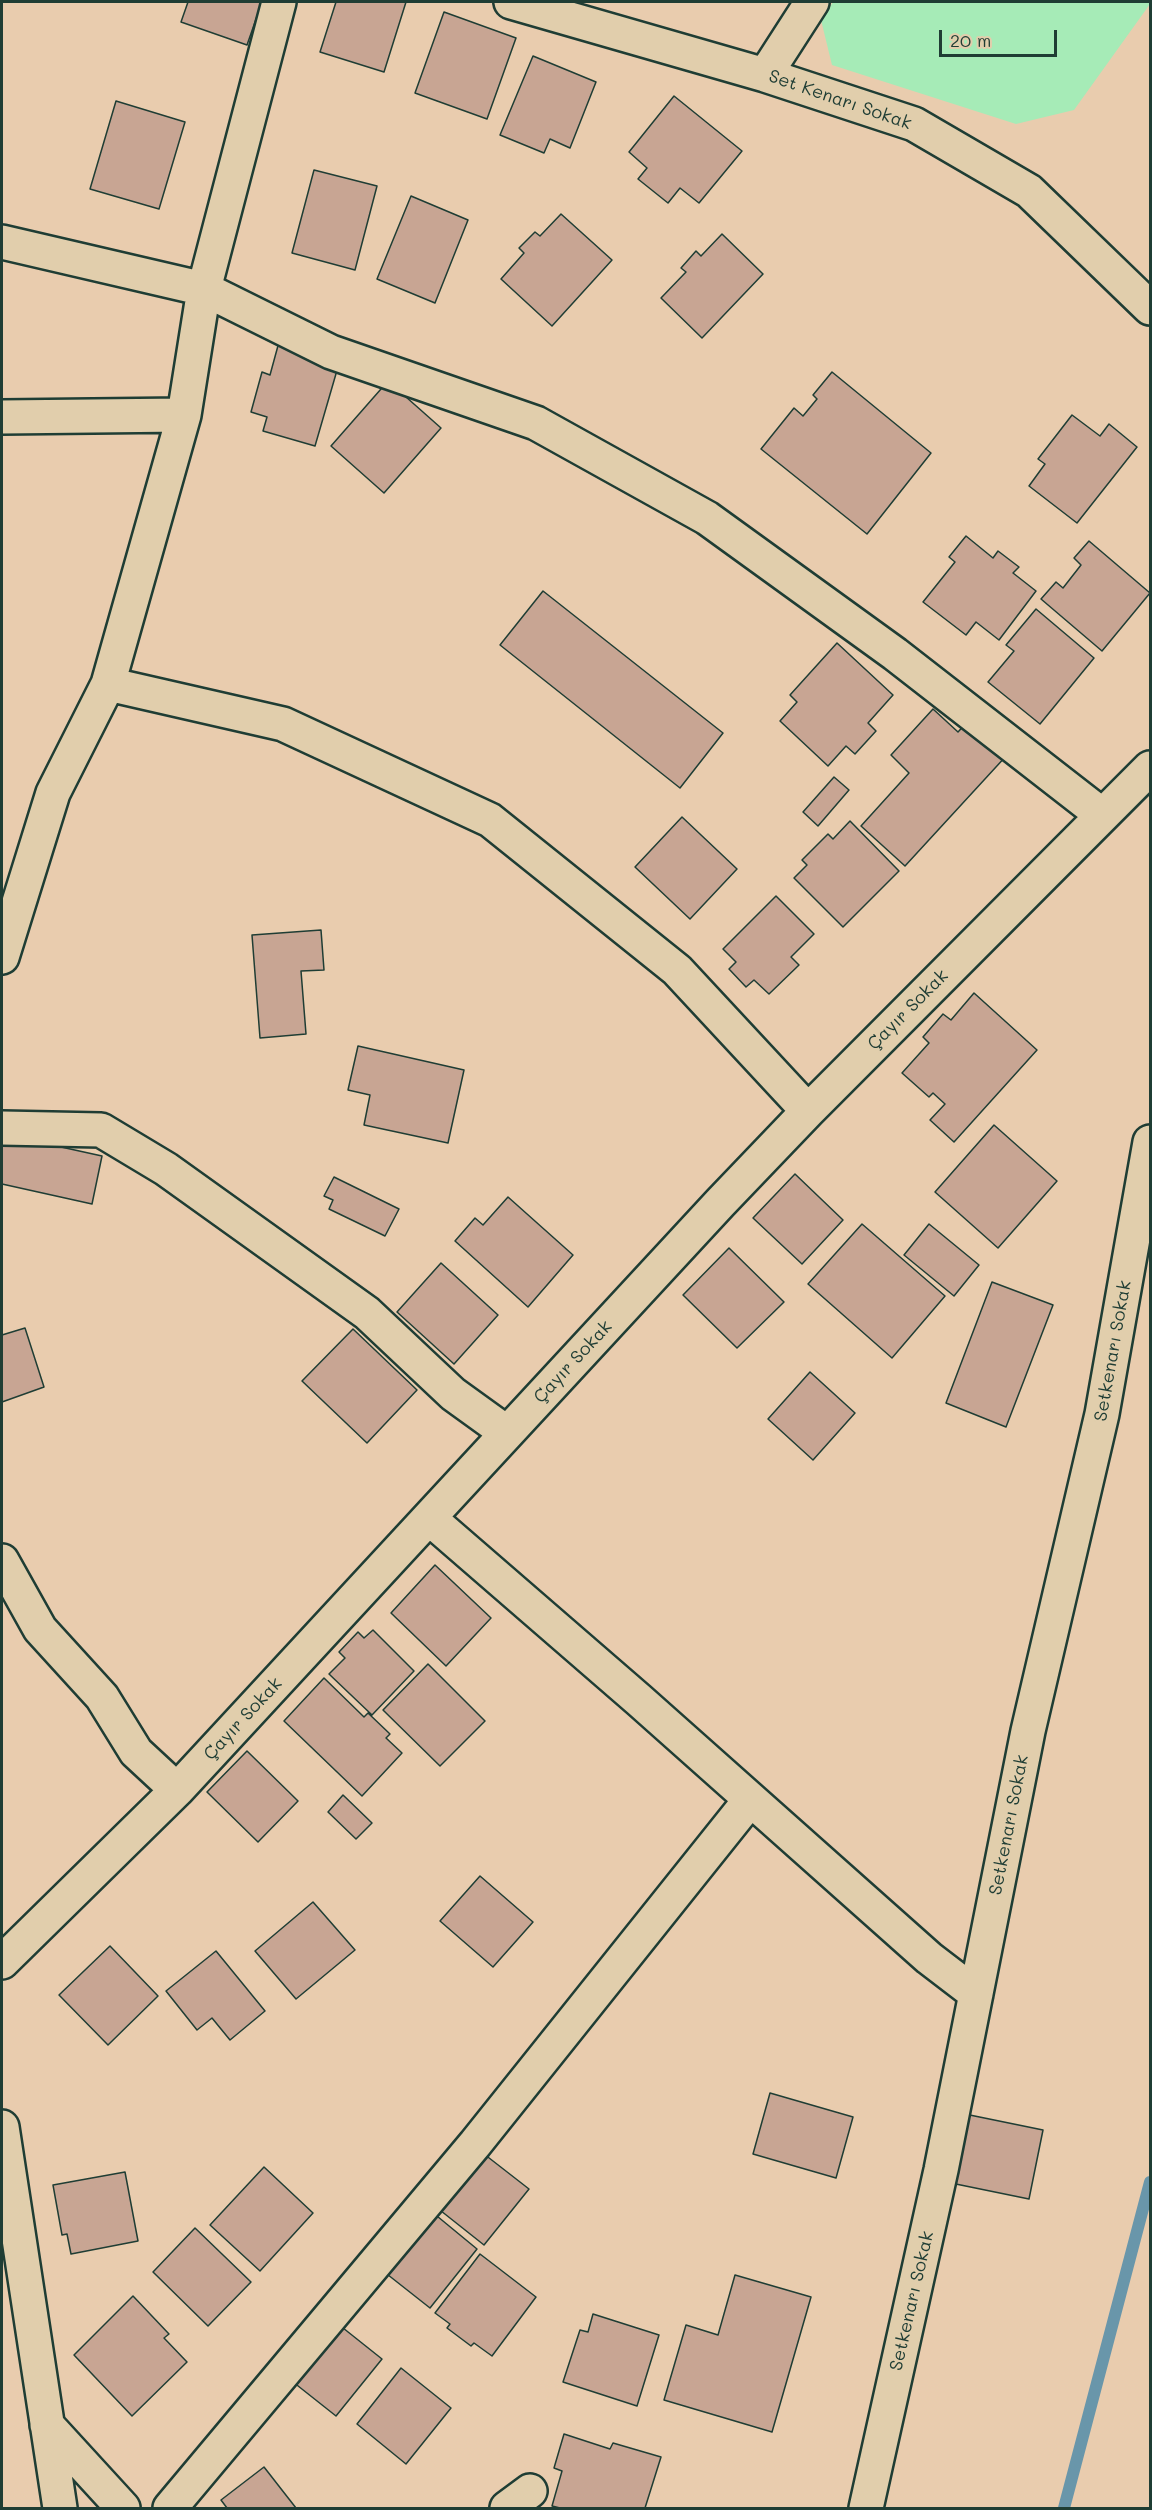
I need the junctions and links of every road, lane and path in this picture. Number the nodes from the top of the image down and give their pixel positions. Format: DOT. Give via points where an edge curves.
graph roads {
  1 [pos="279,2"];
  2 [pos="511,2"];
  3 [pos="812,2"];
  4 [pos="765,75"];
  5 [pos="2,242"];
  6 [pos="204,289"];
  7 [pos="1150,308"];
  8 [pos="184,415"];
  9 [pos="2,417"];
  10 [pos="108,684"];
  11 [pos="1150,768"];
  12 [pos="1102,815"];
  13 [pos="2,957"];
  14 [pos="808,1111"];
  15 [pos="2,1128"];
  16 [pos="1150,1142"];
  17 [pos="507,1433"];
  18 [pos="429,1518"];
  19 [pos="2,1561"];
  20 [pos="177,1790"];
  21 [pos="750,1800"];
  22 [pos="2,1962"];
  23 [pos="976,1994"];
  24 [pos="2,2127"];
  25 [pos="47,2425"];
  26 [pos="60,2508"];
  27 [pos="123,2508"];
  28 [pos="170,2508"];
  29 [pos="866,2508"];
  1 -- 6 [label="street"];
  2 -- 4 [label="street, Set Kenarı Sokak"];
  3 -- 4 [label="street"];
  4 -- 7 [label="street, Set Kenarı Sokak" via="914,124 1029,191"];
  5 -- 6 [label="street"];
  6 -- 8 [label="street"];
  6 -- 12 [label="street" via="331,352 536,423 707,518 895,654"];
  8 -- 9 [label="street"];
  8 -- 10 [label="street"];
  10 -- 13 [label="street" via="53,793"];
  10 -- 14 [label="street" via="283,724 490,820 677,970"];
  11 -- 12 [label="street, Çayır Sokak"];
  12 -- 14 [label="street, Çayır Sokak"];
  14 -- 17 [label="street, Çayır Sokak"];
  15 -- 17 [label="street" via="101,1131 166,1169 367,1313 453,1394"];
  16 -- 23 [label="street, Setkenarı Sokak" via="1102,1414 1028,1731"];
  17 -- 18 [label="street, Çayır Sokak"];
  18 -- 20 [label="street, Çayır Sokak"];
  18 -- 21 [label="street"];
  19 -- 20 [label="street" via="40,1629 102,1696 136,1752"];
  20 -- 22 [label="street, Çayır Sokak"];
  21 -- 23 [label="street" via="929,1958"];
  21 -- 28 [label="street" via="475,2144"];
  23 -- 29 [label="street, Setkenarı Sokak"];
  24 -- 25 [label="street"];
  25 -- 26 [label="street"];
  25 -- 27 [label="street"];
}
